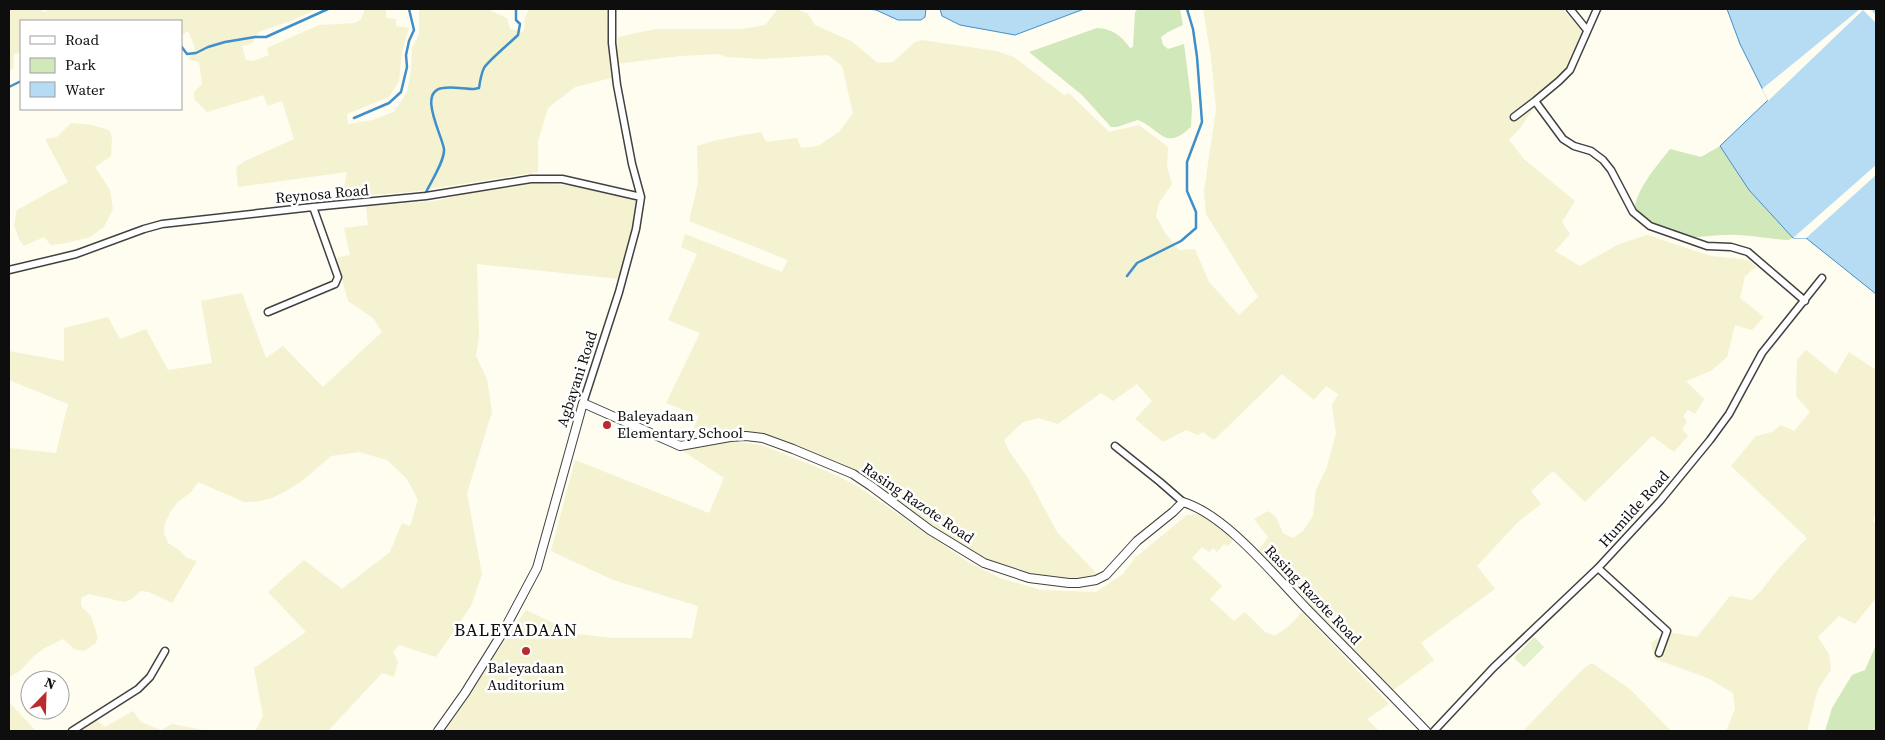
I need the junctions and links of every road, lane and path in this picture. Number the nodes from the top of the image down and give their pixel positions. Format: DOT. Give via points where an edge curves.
graph roads {
  1 [pos="612,9"];
  2 [pos="1570,9"];
  3 [pos="1597,9"];
  4 [pos="1587,30"];
  5 [pos="1535,101"];
  6 [pos="1514,117"];
  7 [pos="641,198"];
  8 [pos="313,207"];
  9 [pos="9,270"];
  10 [pos="1822,278"];
  11 [pos="1805,300"];
  12 [pos="268,312"];
  13 [pos="583,403"];
  14 [pos="1115,446"];
  15 [pos="1183,502"];
  16 [pos="1598,568"];
  17 [pos="164,651"];
  18 [pos="1659,653"];
  19 [pos="72,731"];
  20 [pos="438,731"];
  21 [pos="1426,731"];
  22 [pos="1434,731"];
  1 -- 7 [label="street, Agbayani Road" via="617,85"];
  2 -- 4 [label="street"];
  3 -- 4 [label="street"];
  4 -- 5 [label="street" via="1570,70"];
  5 -- 6 [label="street"];
  5 -- 11 [label="street" via="1563,139 1603,160 1633,212 1650,226 1707,246 1748,252"];
  7 -- 8 [label="street, Reynosa Road" via="549,178 426,196"];
  7 -- 13 [label="street, Agbayani Road" via="619,292"];
  8 -- 9 [label="street, Reynosa Road" via="162,224 76,254"];
  8 -- 12 [label="street" via="338,281"];
  10 -- 11 [label="street, Humilde Road"];
  11 -- 16 [label="street, Humilde Road" via="1762,354 1710,440 1660,501"];
  13 -- 15 [label="street, Rasing Razote Road" via="680,446 746,436 763,438 793,449 853,474 930,530 984,562 1029,578 1078,584 1096,580"];
  13 -- 20 [label="street, Agbayani Road" via="537,568 503,632"];
  14 -- 15 [label="street"];
  15 -- 21 [label="street, Rasing Razote Road" via="1204,511 1242,542"];
  16 -- 18 [label="street" via="1668,631"];
  16 -- 22 [label="street, Humilde Road" via="1493,668"];
  17 -- 19 [label="street" via="150,677 138,689"];
}
